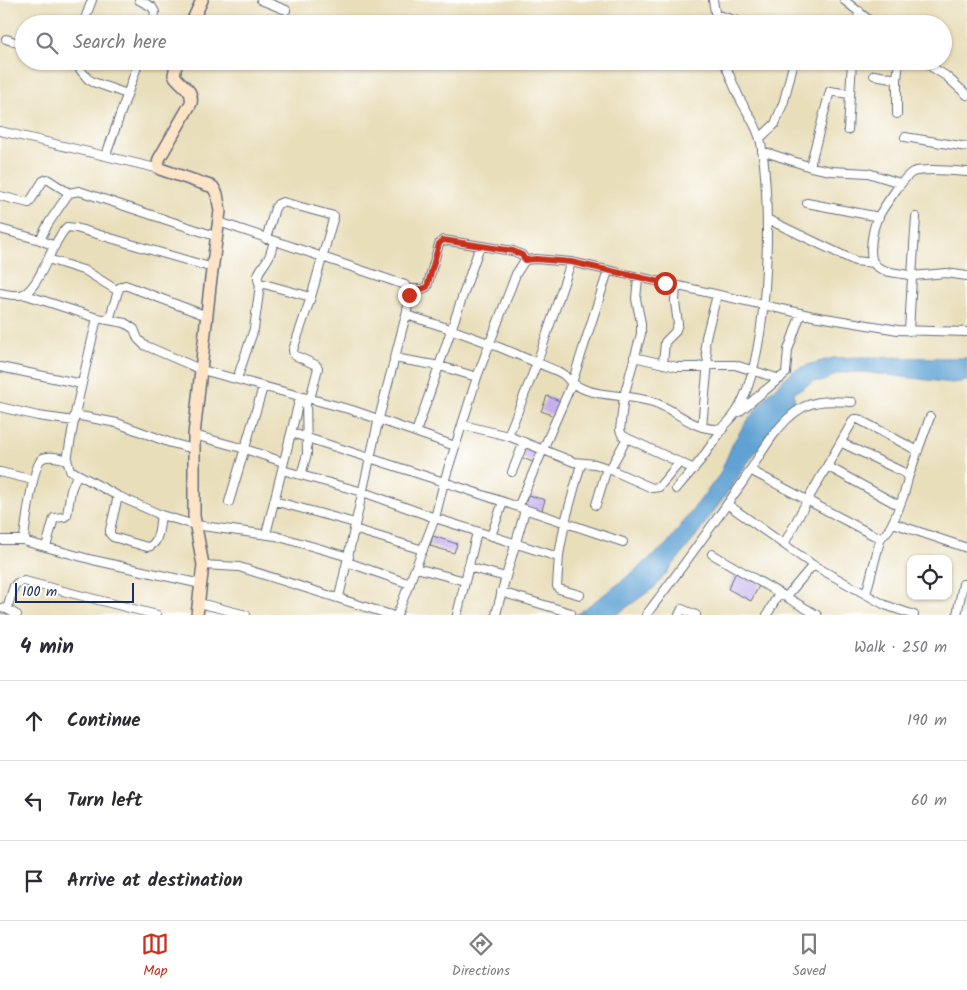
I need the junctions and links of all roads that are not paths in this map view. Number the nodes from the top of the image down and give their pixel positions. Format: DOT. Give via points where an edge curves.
graph roads {
  1 [pos="92,0"];
  2 [pos="139,0"];
  3 [pos="202,0"];
  4 [pos="261,0"];
  5 [pos="713,0"];
  6 [pos="844,0"];
  7 [pos="286,10"];
  8 [pos="859,11"];
  9 [pos="716,14"];
  10 [pos="86,15"];
  11 [pos="154,15"];
  12 [pos="195,15"];
  13 [pos="719,15"];
  14 [pos="858,15"];
  15 [pos="864,15"];
  16 [pos="6,39"];
  17 [pos="15,42"];
  18 [pos="80,70"];
  19 [pos="135,70"];
  20 [pos="175,70"];
  21 [pos="728,70"];
  22 [pos="792,70"];
  23 [pos="851,70"];
  24 [pos="898,70"];
  25 [pos="936,70"];
  26 [pos="874,75"];
  27 [pos="897,79"];
  28 [pos="127,94"];
  29 [pos="849,94"];
  30 [pos="967,95"];
  31 [pos="897,114"];
  32 [pos="848,130"];
  33 [pos="0,131"];
  34 [pos="905,137"];
  35 [pos="760,138"];
  36 [pos="967,147"];
  37 [pos="762,151"];
  38 [pos="106,155"];
  39 [pos="810,166"];
  40 [pos="160,169"];
  41 [pos="967,172"];
  42 [pos="900,183"];
  43 [pos="69,193"];
  44 [pos="0,196"];
  45 [pos="807,203"];
  46 [pos="878,217"];
  47 [pos="916,217"];
  48 [pos="767,218"];
  49 [pos="219,222"];
  50 [pos="0,229"];
  51 [pos="218,237"];
  52 [pos="40,240"];
  53 [pos="270,240"];
  54 [pos="55,246"];
  55 [pos="480,246"];
  56 [pos="322,258"];
  57 [pos="48,259"];
  58 [pos="525,260"];
  59 [pos="571,262"];
  60 [pos="874,263"];
  61 [pos="213,268"];
  62 [pos="608,271"];
  63 [pos="912,276"];
  64 [pos="967,276"];
  65 [pos="638,278"];
  66 [pos="260,285"];
  67 [pos="676,286"];
  68 [pos="408,289"];
  69 [pos="118,291"];
  70 [pos="0,293"];
  71 [pos="23,294"];
  72 [pos="717,294"];
  73 [pos="311,297"];
  74 [pos="764,306"];
  75 [pos="801,314"];
  76 [pos="406,315"];
  77 [pos="207,316"];
  78 [pos="97,318"];
  79 [pos="109,320"];
  80 [pos="451,328"];
  81 [pos="909,331"];
  82 [pos="967,332"];
  83 [pos="491,344"];
  84 [pos="634,357"];
  85 [pos="394,358"];
  86 [pos="536,363"];
  87 [pos="663,364"];
  88 [pos="708,365"];
  89 [pos="440,366"];
  90 [pos="0,367"];
  91 [pos="202,370"];
  92 [pos="754,370"];
  93 [pos="477,377"];
  94 [pos="237,379"];
  95 [pos="780,379"];
  96 [pos="572,383"];
  97 [pos="82,384"];
  98 [pos="263,387"];
  99 [pos="624,396"];
  100 [pos="305,398"];
  101 [pos="852,402"];
  102 [pos="0,407"];
  103 [pos="735,416"];
  104 [pos="930,417"];
  105 [pos="74,418"];
  106 [pos="379,418"];
  107 [pos="463,425"];
  108 [pos="702,427"];
  109 [pos="724,427"];
  110 [pos="416,432"];
  111 [pos="292,433"];
  112 [pos="194,435"];
  113 [pos="508,436"];
  114 [pos="307,438"];
  115 [pos="627,438"];
  116 [pos="524,442"];
  117 [pos="842,443"];
  118 [pos="455,446"];
  119 [pos="194,449"];
  120 [pos="245,449"];
  121 [pos="544,450"];
  122 [pos="918,451"];
  123 [pos="370,458"];
  124 [pos="66,460"];
  125 [pos="680,462"];
  126 [pos="581,464"];
  127 [pos="282,466"];
  128 [pos="827,466"];
  129 [pos="608,468"];
  130 [pos="694,469"];
  131 [pos="750,470"];
  132 [pos="0,472"];
  133 [pos="512,472"];
  134 [pos="77,475"];
  135 [pos="301,475"];
  136 [pos="908,478"];
  137 [pos="33,480"];
  138 [pos="444,482"];
  139 [pos="676,489"];
  140 [pos="363,492"];
  141 [pos="118,496"];
  142 [pos="274,501"];
  143 [pos="807,501"];
  144 [pos="229,502"];
  145 [pos="503,502"];
  146 [pos="596,504"];
  147 [pos="727,504"];
  148 [pos="898,505"];
  149 [pos="522,508"];
  150 [pos="161,514"];
  151 [pos="435,518"];
  152 [pos="565,522"];
  153 [pos="893,523"];
  154 [pos="196,525"];
  155 [pos="355,526"];
  156 [pos="477,532"];
  157 [pos="266,534"];
  158 [pos="491,536"];
  159 [pos="881,537"];
  160 [pos="0,540"];
  161 [pos="25,540"];
  162 [pos="623,542"];
  163 [pos="516,544"];
  164 [pos="784,544"];
  165 [pos="46,547"];
  166 [pos="967,548"];
  167 [pos="423,550"];
  168 [pos="712,554"];
  169 [pos="559,556"];
  170 [pos="348,559"];
  171 [pos="203,565"];
  172 [pos="813,565"];
  173 [pos="468,567"];
  174 [pos="416,568"];
  175 [pos="506,577"];
  176 [pos="465,580"];
  177 [pos="201,584"];
  178 [pos="410,584"];
  179 [pos="963,584"];
  180 [pos="501,592"];
  181 [pos="866,594"];
  182 [pos="580,595"];
  183 [pos="783,595"];
  184 [pos="339,597"];
  185 [pos="199,603"];
  186 [pos="3,608"];
  187 [pos="140,613"];
  188 [pos="571,613"];
  189 [pos="17,614"];
  190 [pos="26,615"];
  191 [pos="157,615"];
  192 [pos="197,615"];
  193 [pos="246,615"];
  194 [pos="391,615"];
  195 [pos="397,615"];
  196 [pos="457,615"];
  197 [pos="496,615"];
  198 [pos="646,615"];
  199 [pos="679,615"];
  200 [pos="696,615"];
  201 [pos="767,615"];
  202 [pos="817,615"];
  203 [pos="914,615"];
  204 [pos="957,615"];
  1 -- 10 [label="street"];
  2 -- 11 [label="street" via="152,7"];
  3 -- 12 [label="street"];
  4 -- 7 [label="street"];
  5 -- 9 [label="street"];
  6 -- 8 [label="street"];
  8 -- 14 [label="street"];
  8 -- 15 [label="street"];
  9 -- 13 [label="street"];
  16 -- 17 [label="street"];
  18 -- 28 [label="street" via="88,79"];
  19 -- 28 [label="street"];
  20 -- 40 [label="street" via="174,75 192,98 159,159"];
  21 -- 35 [label="street"];
  22 -- 35 [label="street" via="775,124"];
  23 -- 29 [label="street"];
  24 -- 27 [label="street"];
  25 -- 30 [label="street"];
  26 -- 27 [label="street"];
  27 -- 31 [label="street"];
  28 -- 38 [label="street"];
  29 -- 32 [label="street"];
  29 -- 39 [label="street" via="830,91"];
  33 -- 38 [label="street"];
  34 -- 36 [label="street"];
  35 -- 37 [label="street"];
  37 -- 39 [label="street"];
  37 -- 48 [label="street"];
  38 -- 40 [label="street"];
  39 -- 42 [label="street" via="868,173"];
  40 -- 49 [label="street" via="213,187 220,211"];
  41 -- 42 [label="street" via="914,172"];
  42 -- 46 [label="street"];
  43 -- 44 [label="street" via="46,179 29,203"];
  43 -- 51 [label="street" via="79,191 100,197"];
  43 -- 52 [label="street"];
  45 -- 46 [label="street"];
  46 -- 60 [label="street" via="872,242"];
  47 -- 63 [label="street"];
  48 -- 60 [label="street" via="855,261"];
  48 -- 74 [label="street"];
  49 -- 51 [label="street"];
  49 -- 53 [label="street"];
  50 -- 52 [label="street"];
  51 -- 61 [label="street"];
  52 -- 54 [label="street"];
  53 -- 56 [label="street"];
  53 -- 56 [label="street" via="278,204 283,202 330,214 334,219"];
  53 -- 66 [label="street" via="268,259 257,277"];
  54 -- 57 [label="street"];
  54 -- 61 [label="street" via="62,231 67,227 76,228"];
  55 -- 58 [label="street" via="513,251"];
  55 -- 68 [label="street" via="440,241 427,287"];
  55 -- 80 [label="street"];
  56 -- 68 [label="street" via="405,285"];
  56 -- 73 [label="street"];
  57 -- 69 [label="street" via="86,272"];
  57 -- 71 [label="street"];
  58 -- 59 [label="street"];
  58 -- 83 [label="street" via="516,274"];
  59 -- 62 [label="street"];
  59 -- 86 [label="street"];
  60 -- 63 [label="street" via="890,272"];
  61 -- 77 [label="street"];
  62 -- 65 [label="street"];
  62 -- 96 [label="street"];
  63 -- 64 [label="street" via="946,273"];
  63 -- 81 [label="street"];
  65 -- 67 [label="street"];
  65 -- 84 [label="street" via="636,299 641,329"];
  66 -- 73 [label="street"];
  66 -- 94 [label="street" via="254,329"];
  67 -- 72 [label="street"];
  67 -- 87 [label="street" via="678,324 665,342"];
  68 -- 76 [label="street"];
  69 -- 77 [label="street" via="125,285"];
  69 -- 79 [label="street"];
  70 -- 71 [label="street"];
  71 -- 78 [label="street"];
  72 -- 74 [label="street"];
  72 -- 88 [label="street" via="706,337"];
  73 -- 100 [label="street" via="293,353 318,368"];
  74 -- 75 [label="street"];
  74 -- 92 [label="street"];
  75 -- 81 [label="street"];
  75 -- 95 [label="street" via="788,350 786,373"];
  76 -- 80 [label="street"];
  76 -- 85 [label="street"];
  77 -- 91 [label="street"];
  78 -- 79 [label="street"];
  78 -- 97 [label="street"];
  79 -- 91 [label="street" via="131,327 144,345"];
  80 -- 83 [label="street"];
  80 -- 89 [label="street"];
  81 -- 82 [label="street"];
  83 -- 86 [label="street"];
  83 -- 93 [label="street"];
  84 -- 87 [label="street"];
  84 -- 99 [label="street"];
  85 -- 89 [label="street"];
  85 -- 106 [label="street"];
  86 -- 96 [label="street" via="562,374"];
  86 -- 113 [label="street"];
  87 -- 88 [label="street"];
  88 -- 92 [label="street" via="734,365"];
  88 -- 108 [label="street"];
  89 -- 93 [label="street"];
  89 -- 110 [label="street"];
  90 -- 97 [label="street"];
  91 -- 94 [label="street"];
  91 -- 112 [label="street"];
  92 -- 95 [label="street"];
  92 -- 103 [label="street"];
  93 -- 107 [label="street"];
  94 -- 98 [label="street"];
  95 -- 103 [label="street"];
  96 -- 99 [label="street" via="592,391"];
  96 -- 121 [label="street"];
  97 -- 105 [label="street"];
  98 -- 100 [label="street"];
  98 -- 120 [label="street"];
  99 -- 108 [label="street" via="653,402"];
  99 -- 115 [label="street" via="620,430"];
  100 -- 106 [label="street"];
  100 -- 111 [label="street"];
  100 -- 114 [label="street"];
  101 -- 131 [label="street" via="829,401 801,408 778,430"];
  102 -- 105 [label="street" via="38,416"];
  103 -- 109 [label="street"];
  104 -- 122 [label="street"];
  105 -- 119 [label="street" via="117,423"];
  105 -- 124 [label="street"];
  106 -- 110 [label="street"];
  106 -- 123 [label="street"];
  107 -- 113 [label="street"];
  107 -- 118 [label="street"];
  108 -- 109 [label="street"];
  109 -- 130 [label="street"];
  110 -- 118 [label="street"];
  111 -- 114 [label="street"];
  111 -- 127 [label="street"];
  112 -- 119 [label="street"];
  112 -- 120 [label="street"];
  113 -- 116 [label="street"];
  114 -- 123 [label="street"];
  114 -- 135 [label="street" via="306,461"];
  115 -- 125 [label="street"];
  115 -- 129 [label="street"];
  116 -- 121 [label="street"];
  116 -- 133 [label="street"];
  117 -- 122 [label="street" via="851,422 858,419"];
  117 -- 128 [label="street"];
  117 -- 136 [label="street" via="905,473"];
  118 -- 138 [label="street"];
  119 -- 154 [label="street"];
  120 -- 127 [label="street"];
  120 -- 144 [label="street"];
  121 -- 126 [label="street"];
  121 -- 149 [label="street"];
  122 -- 136 [label="street"];
  123 -- 138 [label="street"];
  123 -- 140 [label="street"];
  124 -- 134 [label="street" via="70,470"];
  124 -- 137 [label="street" via="43,458"];
  125 -- 129 [label="street" via="656,489"];
  125 -- 130 [label="street"];
  126 -- 129 [label="street"];
  126 -- 152 [label="street"];
  127 -- 135 [label="street"];
  127 -- 142 [label="street"];
  128 -- 143 [label="street"];
  128 -- 148 [label="street"];
  129 -- 146 [label="street"];
  130 -- 139 [label="street"];
  131 -- 143 [label="street"];
  131 -- 147 [label="street"];
  132 -- 137 [label="street"];
  134 -- 141 [label="street"];
  134 -- 165 [label="street" via="67,515 54,518"];
  135 -- 140 [label="street"];
  136 -- 148 [label="street"];
  137 -- 161 [label="street"];
  138 -- 145 [label="street"];
  138 -- 151 [label="street"];
  140 -- 151 [label="street"];
  140 -- 155 [label="street"];
  141 -- 150 [label="street"];
  141 -- 150 [label="street" via="110,530 113,537 151,546 156,541"];
  142 -- 155 [label="street"];
  142 -- 157 [label="street"];
  143 -- 159 [label="street"];
  143 -- 164 [label="street"];
  145 -- 149 [label="street"];
  145 -- 158 [label="street"];
  147 -- 164 [label="street"];
  147 -- 198 [label="street"];
  148 -- 153 [label="street"];
  149 -- 152 [label="street"];
  149 -- 163 [label="street"];
  150 -- 154 [label="street"];
  151 -- 156 [label="street"];
  151 -- 167 [label="street"];
  152 -- 162 [label="street"];
  152 -- 169 [label="street"];
  153 -- 159 [label="street" via="887,534"];
  153 -- 166 [label="street"];
  154 -- 157 [label="street"];
  154 -- 171 [label="street"];
  155 -- 167 [label="street"];
  155 -- 170 [label="street"];
  156 -- 158 [label="street"];
  156 -- 173 [label="street"];
  157 -- 170 [label="street"];
  158 -- 163 [label="street"];
  159 -- 181 [label="street"];
  160 -- 161 [label="street"];
  161 -- 165 [label="street"];
  163 -- 169 [label="street"];
  163 -- 175 [label="street"];
  164 -- 172 [label="street"];
  165 -- 177 [label="street"];
  167 -- 174 [label="street"];
  168 -- 183 [label="street"];
  169 -- 182 [label="street" via="556,586"];
  170 -- 178 [label="street"];
  170 -- 184 [label="street"];
  171 -- 177 [label="street"];
  171 -- 184 [label="street" via="239,567"];
  172 -- 181 [label="street"];
  172 -- 183 [label="street"];
  173 -- 175 [label="street"];
  173 -- 176 [label="street"];
  174 -- 176 [label="street"];
  174 -- 178 [label="street"];
  175 -- 180 [label="street"];
  176 -- 196 [label="street"];
  177 -- 185 [label="street"];
  178 -- 195 [label="street"];
  179 -- 204 [label="street"];
  180 -- 188 [label="street"];
  180 -- 197 [label="street"];
  181 -- 203 [label="street" via="885,606"];
  183 -- 201 [label="street"];
  183 -- 202 [label="street"];
  184 -- 194 [label="street"];
  185 -- 192 [label="street"];
  185 -- 193 [label="street"];
  186 -- 187 [label="street" via="16,583 24,581 86,595"];
  186 -- 189 [label="street"];
  187 -- 191 [label="street"];
  189 -- 190 [label="street"];
  199 -- 200 [label="street" via="682,609"];
}
